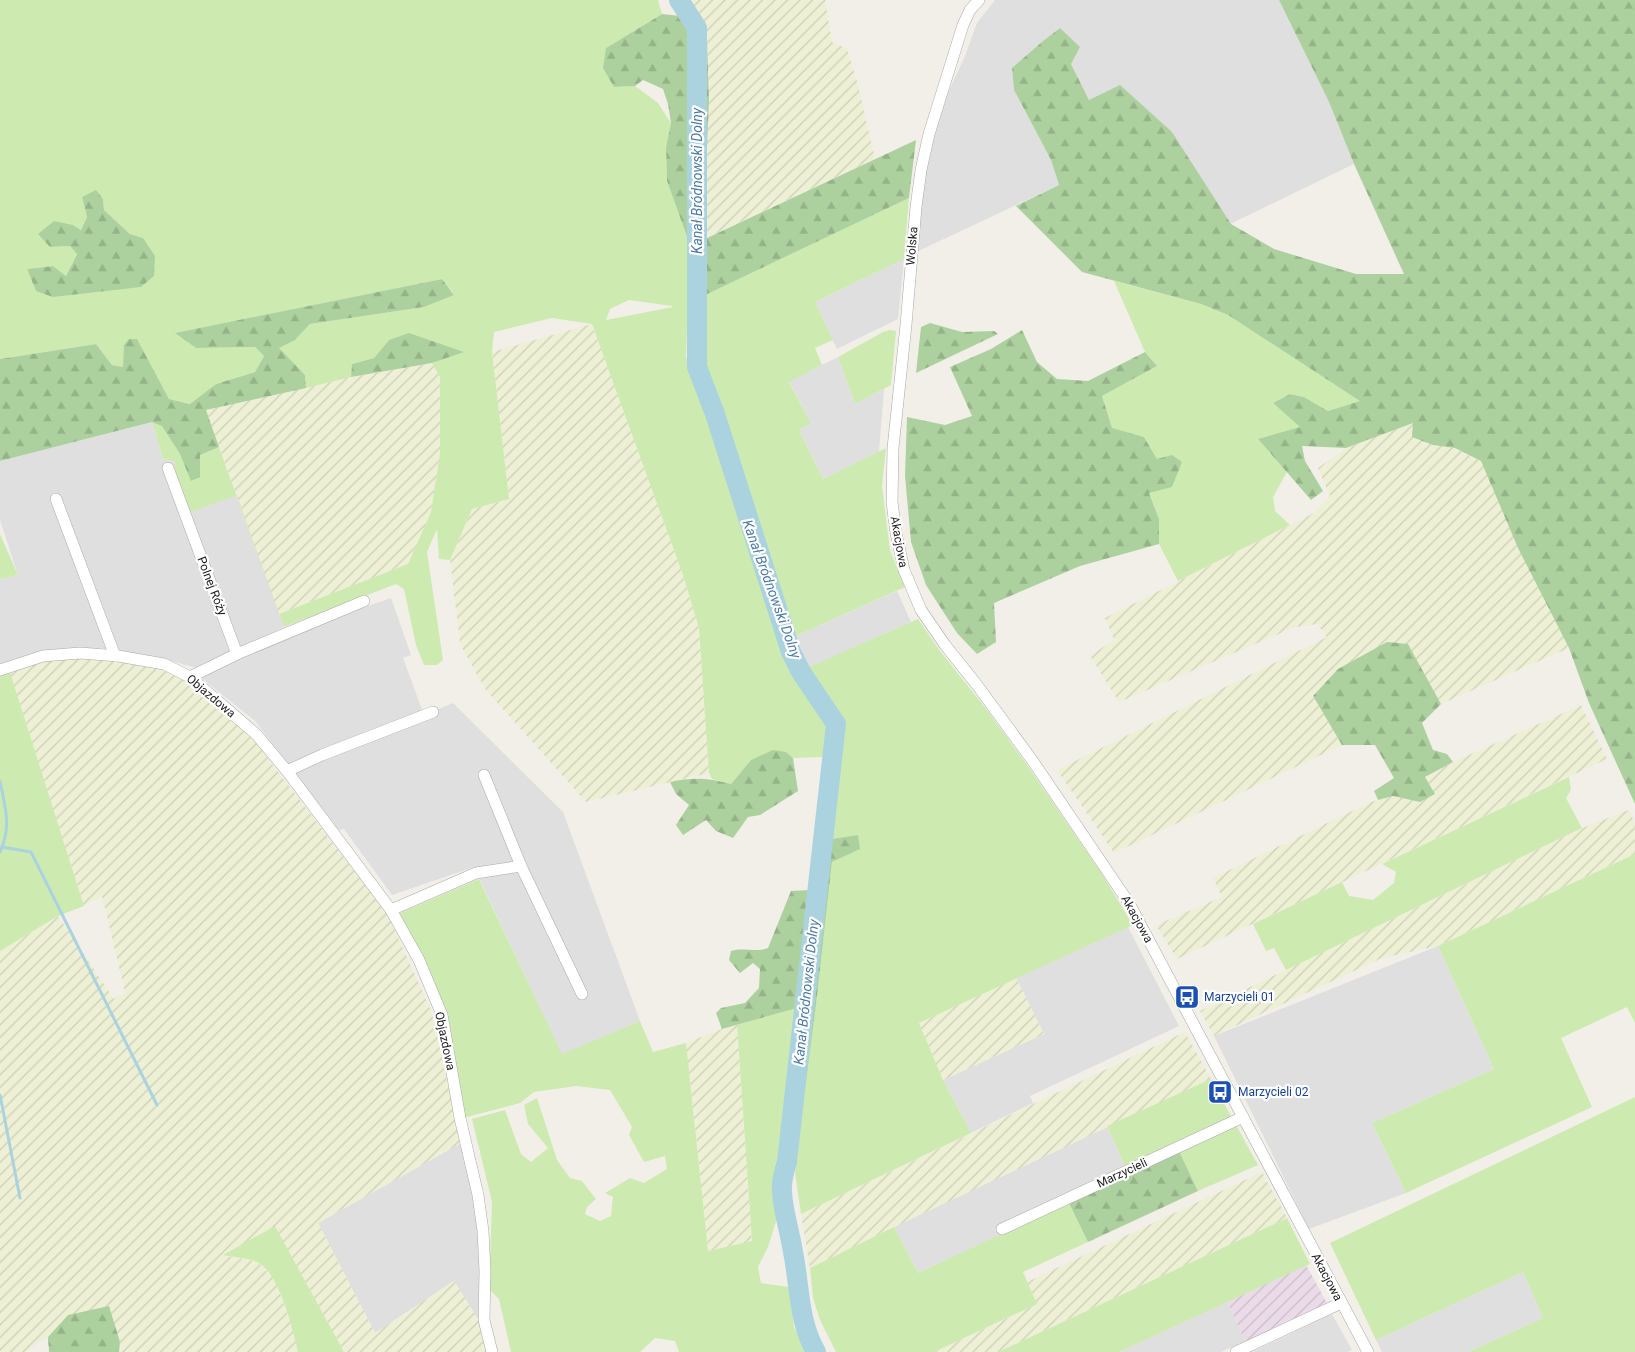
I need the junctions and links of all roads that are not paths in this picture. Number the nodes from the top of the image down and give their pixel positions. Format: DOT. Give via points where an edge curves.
graph roads {
  1 [pos="979,0"];
  2 [pos="168,468"];
  3 [pos="56,499"];
  4 [pos="892,502"];
  5 [pos="364,601"];
  6 [pos="237,654"];
  7 [pos="115,656"];
  8 [pos="0,670"];
  9 [pos="190,677"];
  10 [pos="433,712"];
  11 [pos="287,771"];
  12 [pos="484,775"];
  13 [pos="521,866"];
  14 [pos="391,910"];
  15 [pos="582,994"];
  16 [pos="1242,1117"];
  17 [pos="1002,1229"];
  18 [pos="1341,1303"];
  19 [pos="492,1352"];
  20 [pos="1236,1352"];
  21 [pos="1368,1352"];
  1 -- 4 [label="street, Wolska" via="963,25 921,170 895,425"];
  2 -- 6 [label="street, Polnej Róży"];
  3 -- 7 [label="street"];
  4 -- 16 [label="street, Akacjowa" via="904,570 921,610 1032,760 1125,896"];
  5 -- 6 [label="street"];
  6 -- 9 [label="street"];
  7 -- 8 [label="street, Objazdowa" via="80,653 44,656"];
  7 -- 9 [label="street, Objazdowa" via="164,664"];
  9 -- 11 [label="street, Objazdowa" via="256,734"];
  10 -- 11 [label="street"];
  11 -- 14 [label="street, Objazdowa"];
  12 -- 13 [label="street"];
  13 -- 14 [label="street" via="476,873"];
  13 -- 15 [label="street"];
  14 -- 19 [label="street, Objazdowa" via="419,960 442,1015 460,1118 478,1195 486,1271 484,1320"];
  16 -- 17 [label="street, Marzycieli"];
  16 -- 18 [label="street, Akacjowa"];
  18 -- 20 [label="street"];
  18 -- 21 [label="street, Akacjowa"];
}
